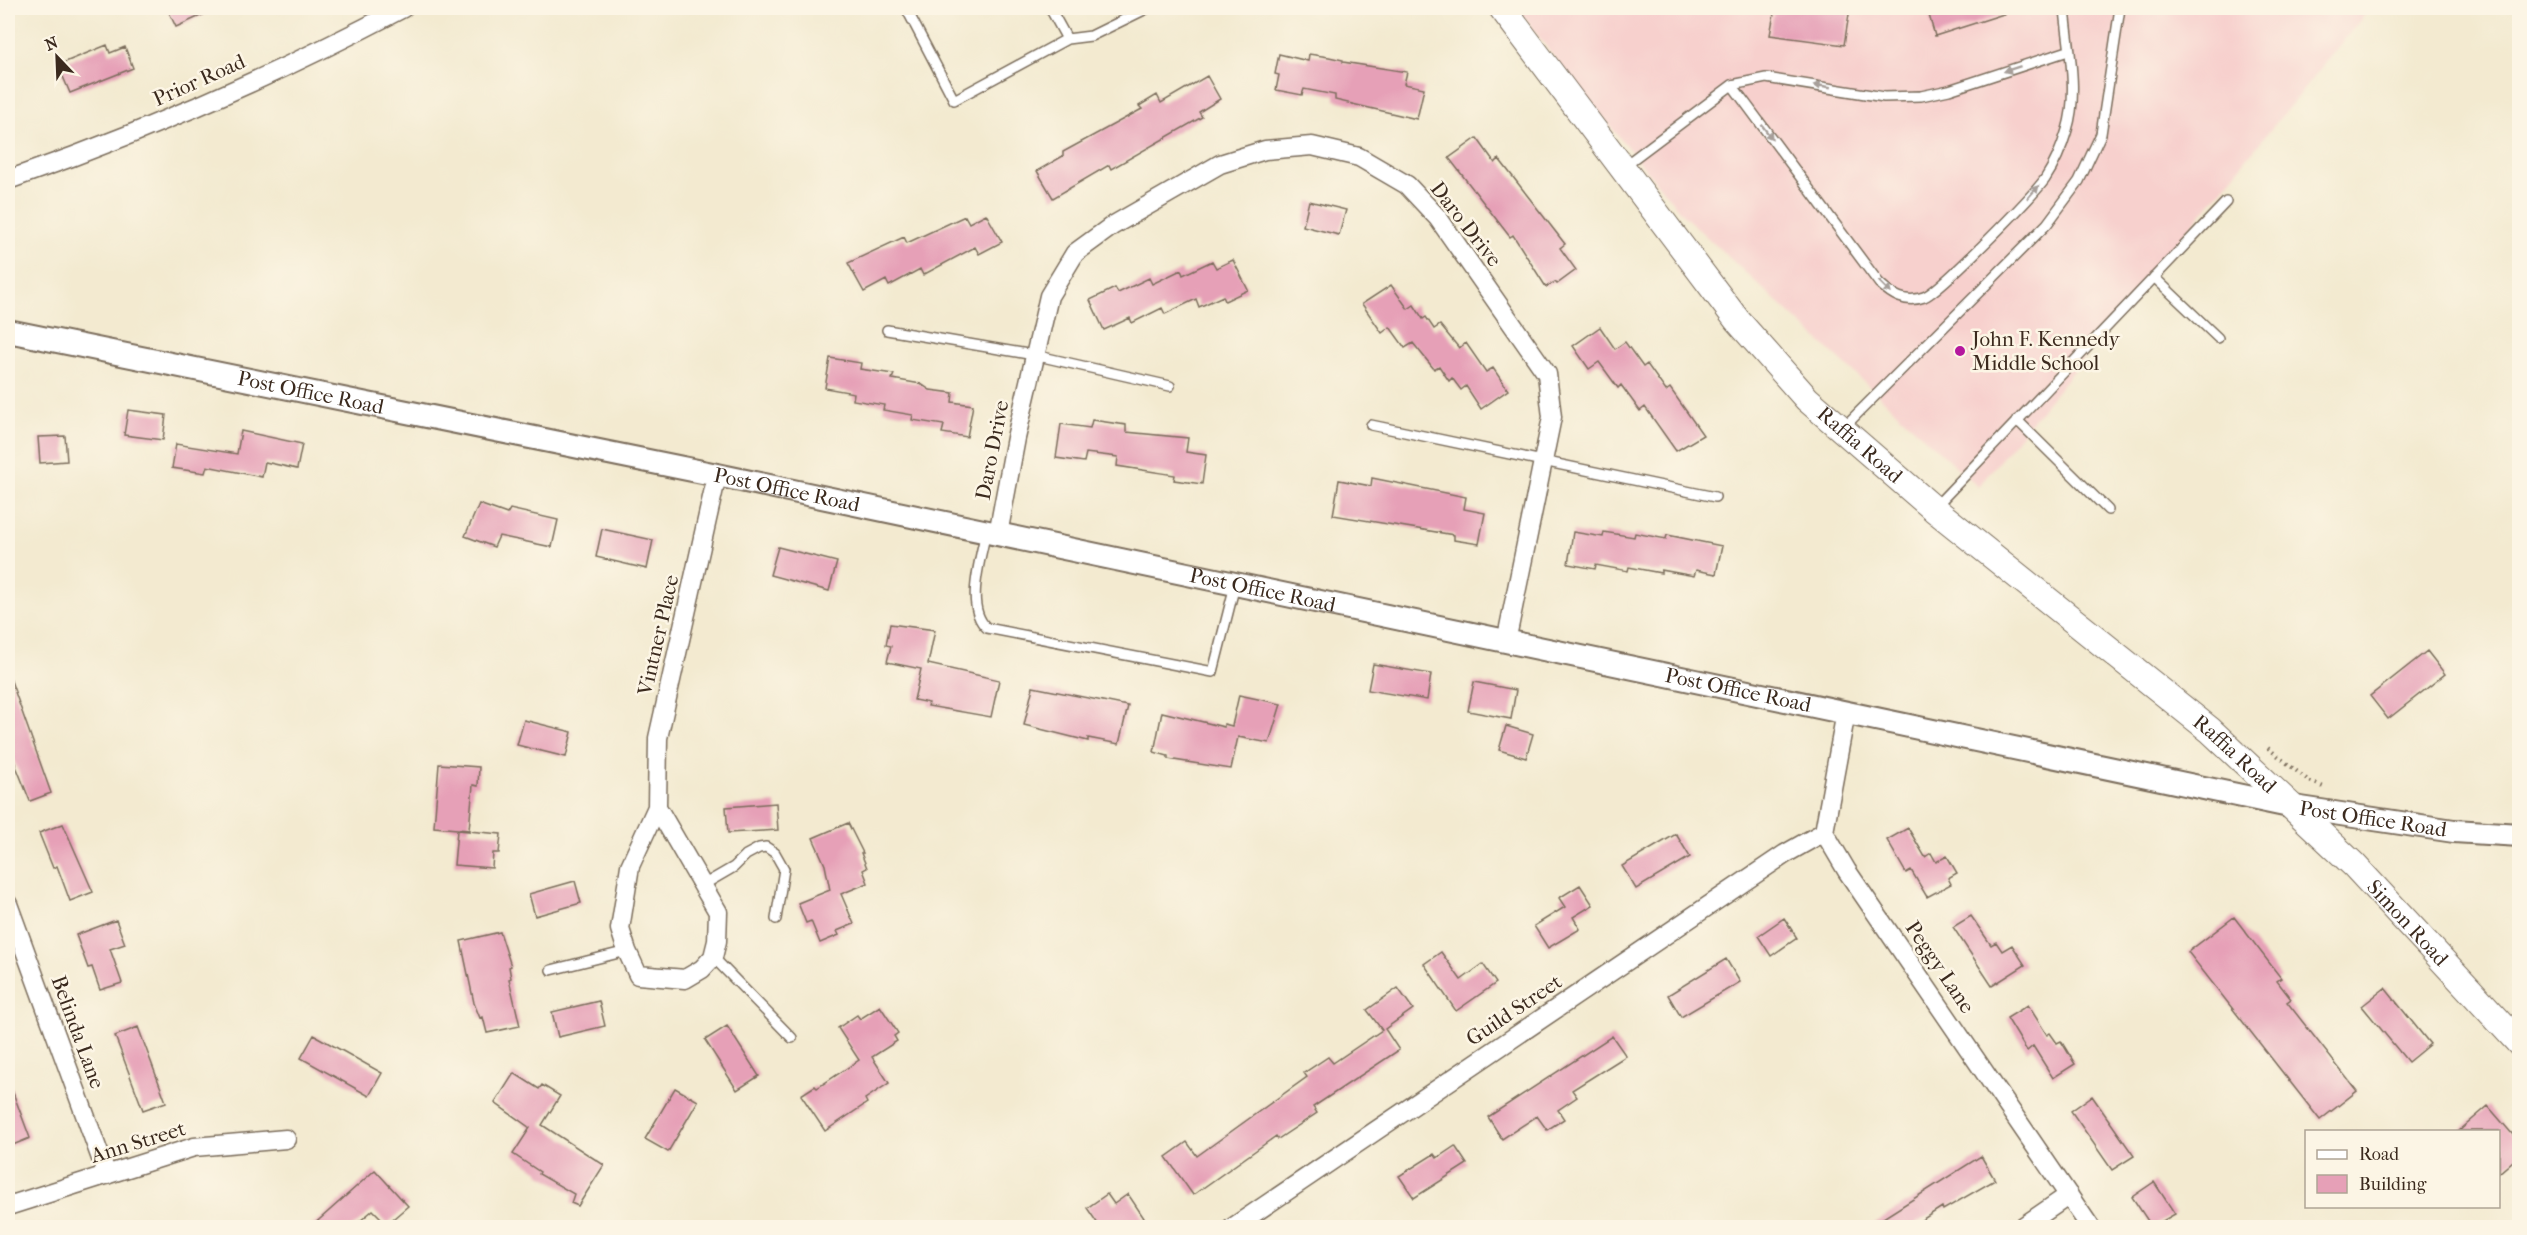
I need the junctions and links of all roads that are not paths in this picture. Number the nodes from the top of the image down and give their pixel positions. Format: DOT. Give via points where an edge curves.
graph roads {
  1 [pos="403,8"];
  2 [pos="906,8"];
  3 [pos="1050,8"];
  4 [pos="1148,8"];
  5 [pos="1502,8"];
  6 [pos="2065,8"];
  7 [pos="2120,8"];
  8 [pos="1067,39"];
  9 [pos="2068,51"];
  10 [pos="1732,85"];
  11 [pos="1622,167"];
  12 [pos="8,180"];
  13 [pos="2226,201"];
  14 [pos="2154,277"];
  15 [pos="887,330"];
  16 [pos="8,331"];
  17 [pos="2218,338"];
  18 [pos="1034,355"];
  19 [pos="1170,386"];
  20 [pos="2017,420"];
  21 [pos="1371,425"];
  22 [pos="1842,430"];
  23 [pos="1543,460"];
  24 [pos="717,475"];
  25 [pos="1715,497"];
  26 [pos="1934,509"];
  27 [pos="2108,510"];
  28 [pos="992,533"];
  29 [pos="1235,585"];
  30 [pos="1506,642"];
  31 [pos="1846,712"];
  32 [pos="657,807"];
  33 [pos="2294,807"];
  34 [pos="1824,832"];
  35 [pos="2520,835"];
  36 [pos="703,885"];
  37 [pos="8,904"];
  38 [pos="776,919"];
  39 [pos="627,951"];
  40 [pos="713,957"];
  41 [pos="551,970"];
  42 [pos="792,1038"];
  43 [pos="2520,1044"];
  44 [pos="286,1139"];
  45 [pos="107,1175"];
  46 [pos="2069,1195"];
  47 [pos="8,1206"];
  48 [pos="1232,1227"];
  49 [pos="2021,1227"];
  50 [pos="2091,1227"];
  1 -- 12 [label="street, Prior Road" via="207,103 84,154"];
  2 -- 8 [label="lane" via="954,100"];
  3 -- 8 [label="lane"];
  4 -- 8 [label="lane" via="1090,36"];
  5 -- 11 [label="main road, Raffia Road"];
  6 -- 9 [label="lane"];
  7 -- 22 [label="lane" via="2102,134 2079,182 2047,224"];
  9 -- 10 [label="lane, one-way" via="1921,96 1884,97 1766,78"];
  10 -- 9 [label="lane, one-way" via="1879,283 1893,296 1908,300 1925,297 1941,285 2044,181 2058,156 2074,103"];
  10 -- 11 [label="lane"];
  11 -- 22 [label="main road, Raffia Road" via="1737,320 1807,399"];
  13 -- 14 [label="lane"];
  14 -- 17 [label="lane"];
  14 -- 20 [label="lane"];
  15 -- 18 [label="lane"];
  16 -- 24 [label="street, Post Office Road"];
  18 -- 19 [label="lane"];
  18 -- 23 [label="street, Daro Drive" via="1049,296 1075,253 1112,226 1220,164 1265,150 1311,146 1359,157 1407,185 1438,218 1547,374 1552,417"];
  18 -- 28 [label="street, Daro Drive"];
  20 -- 26 [label="lane"];
  20 -- 27 [label="lane"];
  21 -- 23 [label="lane"];
  22 -- 26 [label="main road, Raffia Road"];
  23 -- 25 [label="lane"];
  23 -- 30 [label="street, Daro Drive"];
  24 -- 28 [label="street, Post Office Road"];
  24 -- 32 [label="street, Vintner Place" via="658,738"];
  26 -- 33 [label="main road, Raffia Road" via="2210,730"];
  28 -- 29 [label="street, Post Office Road"];
  28 -- 29 [label="lane" via="976,589 976,608 980,622 987,628 1213,672"];
  29 -- 30 [label="street, Post Office Road"];
  30 -- 31 [label="street, Post Office Road"];
  31 -- 33 [label="street, Post Office Road"];
  31 -- 34 [label="street"];
  32 -- 36 [label="street"];
  32 -- 39 [label="street, Vintner Place" via="630,866 620,929"];
  33 -- 35 [label="street, Post Office Road" via="2454,831"];
  33 -- 43 [label="main road, Simon Road" via="2354,865"];
  34 -- 46 [label="street, Peggy Lane"];
  34 -- 48 [label="street, Guild Street" via="1775,861"];
  36 -- 38 [label="lane" via="746,855 766,847 775,853 784,869"];
  36 -- 40 [label="street" via="718,912"];
  37 -- 45 [label="street, Belinda Lane"];
  39 -- 40 [label="street, Vintner Place" via="639,975 685,979"];
  39 -- 41 [label="lane"];
  40 -- 42 [label="lane"];
  44 -- 45 [label="street, Ann Street" via="194,1147"];
  45 -- 47 [label="street, Ann Street"];
  46 -- 49 [label="street"];
  46 -- 50 [label="street, Peggy Lane"];
}
